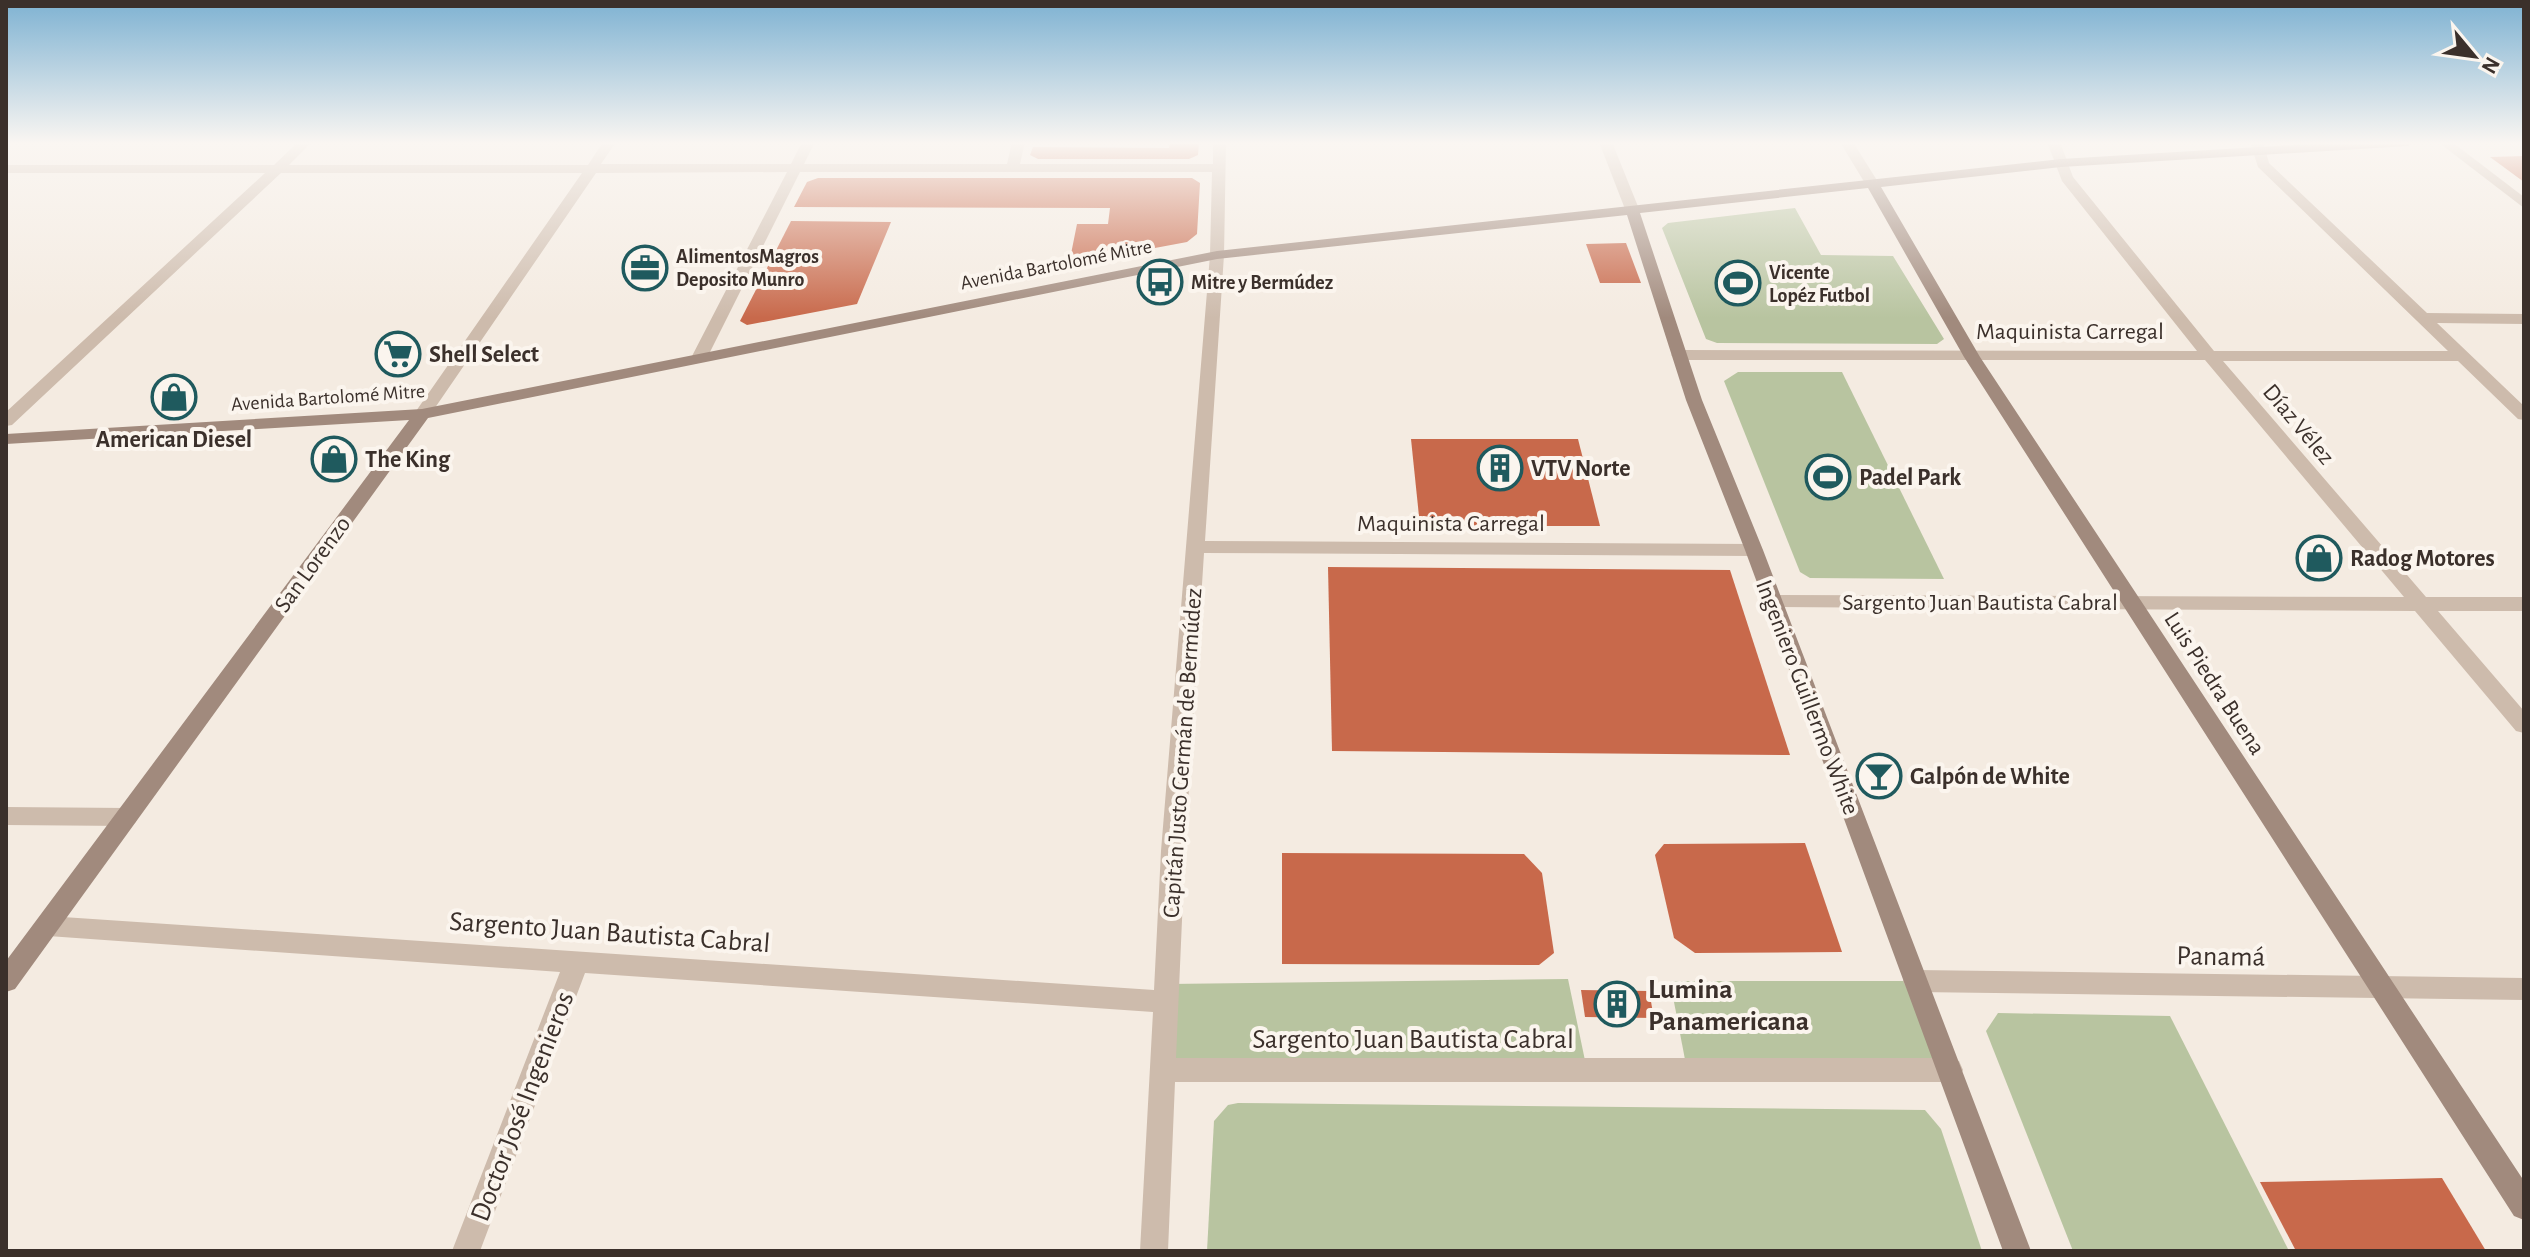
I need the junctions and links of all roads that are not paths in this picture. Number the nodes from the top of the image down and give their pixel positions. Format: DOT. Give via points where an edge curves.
graph roads {
  1 [pos="243,201"];
  2 [pos="570,201"];
  3 [pos="780,201"];
  4 [pos="1218,201"];
  5 [pos="1629,201"];
  6 [pos="1706,201"];
  7 [pos="1882,201"];
  8 [pos="2085,201"];
  9 [pos="2301,201"];
  10 [pos="1632,209"];
  11 [pos="1217,255"];
  12 [pos="2423,318"];
  13 [pos="2524,319"];
  14 [pos="1679,355"];
  15 [pos="2210,356"];
  16 [pos="2462,356"];
  17 [pos="1972,357"];
  18 [pos="699,358"];
  19 [pos="422,414"];
  20 [pos="2524,415"];
  21 [pos="6,421"];
  22 [pos="6,439"];
  23 [pos="1196,547"];
  24 [pos="1754,550"];
  25 [pos="1771,602"];
  26 [pos="2132,603"];
  27 [pos="2420,604"];
  28 [pos="2524,604"];
  29 [pos="2524,725"];
  30 [pos="6,816"];
  31 [pos="127,817"];
  32 [pos="48,926"];
  33 [pos="577,961"];
  34 [pos="6,981"];
  35 [pos="1916,981"];
  36 [pos="2384,987"];
  37 [pos="2524,989"];
  38 [pos="1167,1002"];
  39 [pos="1163,1070"];
  40 [pos="1950,1070"];
  41 [pos="2524,1206"];
  42 [pos="466,1251"];
  43 [pos="1154,1251"];
  44 [pos="2017,1251"];
  1 -- 21 [label="street"];
  2 -- 19 [label="street, San Lorenzo"];
  3 -- 18 [label="street"];
  4 -- 11 [label="street, Capitán Justo Germán de Bermúdez"];
  5 -- 10 [label="street, Ingeniero Guillermo White"];
  6 -- 10 [label="street, Avenida Bartolomé Mitre"];
  7 -- 17 [label="street, Luis Piedra Buena"];
  8 -- 15 [label="street, Díaz Vélez"];
  9 -- 12 [label="street"];
  10 -- 11 [label="street, Avenida Bartolomé Mitre"];
  10 -- 14 [label="street, Ingeniero Guillermo White"];
  11 -- 18 [label="street, Avenida Bartolomé Mitre"];
  11 -- 23 [label="street, Capitán Justo Germán de Bermúdez"];
  12 -- 13 [label="street"];
  12 -- 16 [label="street"];
  14 -- 17 [label="street, Maquinista Carregal"];
  14 -- 24 [label="street, Ingeniero Guillermo White"];
  15 -- 16 [label="street, Maquinista Carregal"];
  15 -- 17 [label="street, Maquinista Carregal"];
  15 -- 27 [label="street, Díaz Vélez"];
  16 -- 20 [label="street"];
  17 -- 26 [label="street, Luis Piedra Buena"];
  18 -- 19 [label="street, Avenida Bartolomé Mitre"];
  19 -- 22 [label="street, Avenida Bartolomé Mitre"];
  19 -- 31 [label="street, San Lorenzo"];
  23 -- 24 [label="street, Maquinista Carregal"];
  23 -- 38 [label="street, Capitán Justo Germán de Bermúdez"];
  24 -- 25 [label="street, Ingeniero Guillermo White"];
  25 -- 26 [label="street, Sargento Juan Bautista Cabral"];
  25 -- 35 [label="street, Ingeniero Guillermo White"];
  26 -- 27 [label="street, Sargento Juan Bautista Cabral"];
  26 -- 36 [label="street, Luis Piedra Buena"];
  27 -- 28 [label="street, Sargento Juan Bautista Cabral"];
  27 -- 29 [label="street, Díaz Vélez"];
  30 -- 31 [label="street"];
  31 -- 32 [label="street, San Lorenzo"];
  32 -- 33 [label="street, Sargento Juan Bautista Cabral"];
  32 -- 34 [label="street, San Lorenzo"];
  33 -- 38 [label="street, Sargento Juan Bautista Cabral"];
  33 -- 42 [label="street, Doctor José Ingenieros"];
  35 -- 36 [label="street, Panamá"];
  35 -- 40 [label="street, Ingeniero Guillermo White"];
  36 -- 37 [label="street, Panamá"];
  36 -- 41 [label="street, Luis Piedra Buena"];
  38 -- 39 [label="street, Capitán Justo Germán de Bermúdez"];
  39 -- 40 [label="street, Sargento Juan Bautista Cabral"];
  39 -- 43 [label="street, Capitán Justo Germán de Bermúdez"];
  40 -- 44 [label="street, Ingeniero Guillermo White"];
}
